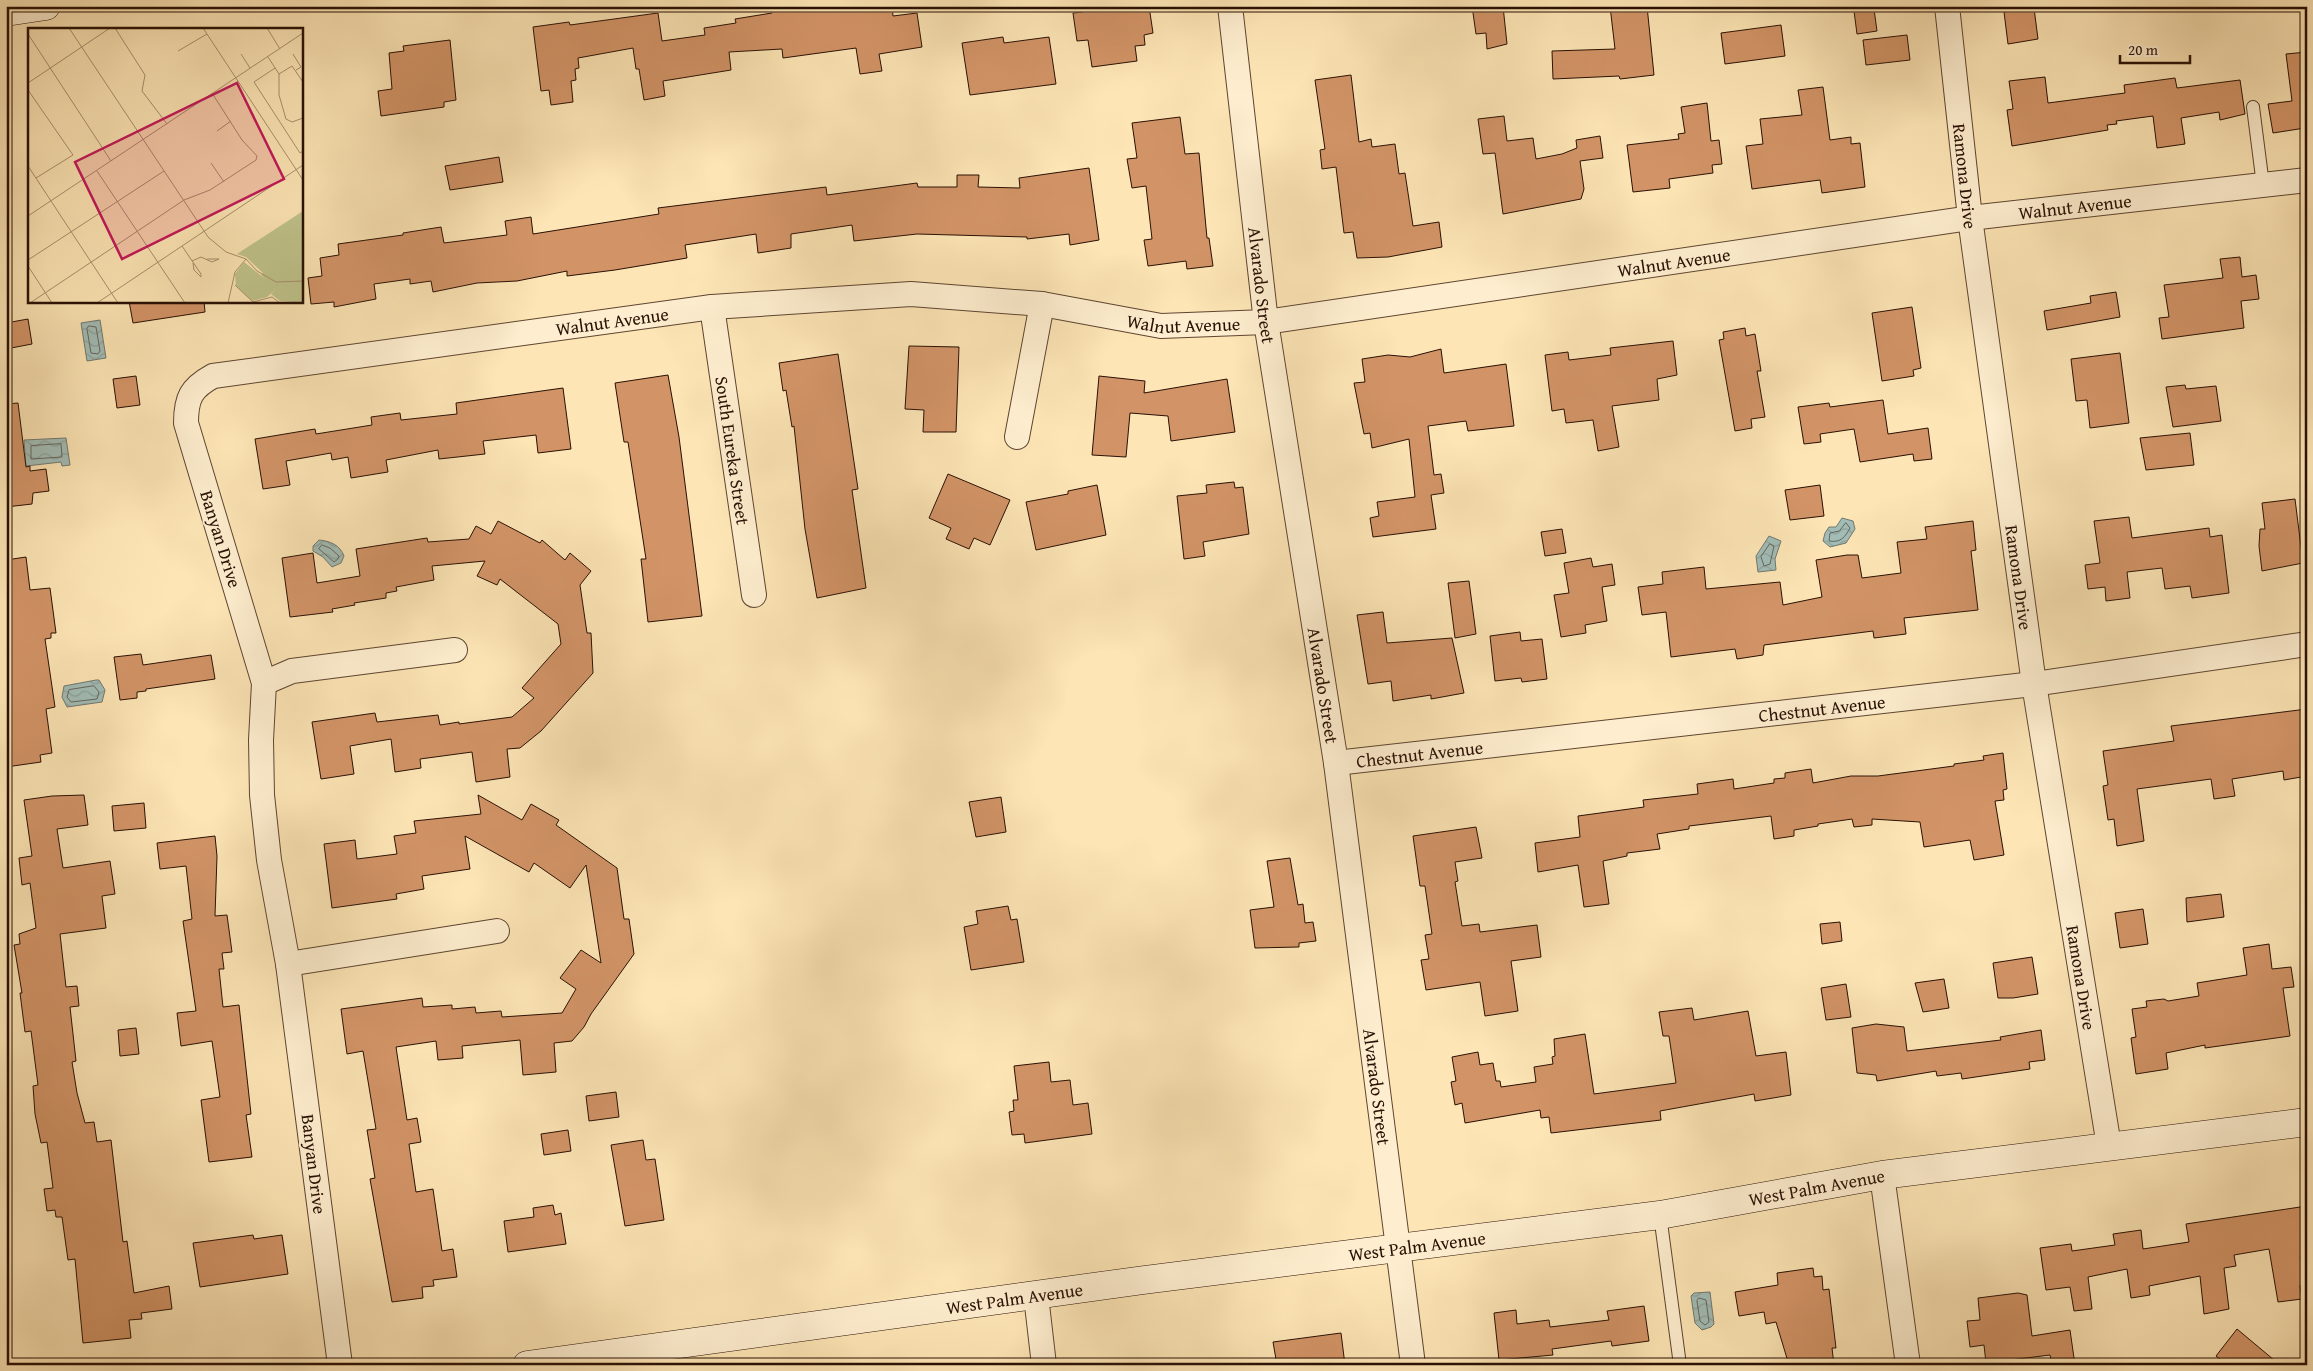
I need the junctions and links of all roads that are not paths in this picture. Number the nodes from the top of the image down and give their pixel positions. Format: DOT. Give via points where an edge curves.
graph roads {
  1 [pos="46,6"];
  2 [pos="1230,6"];
  3 [pos="1947,6"];
  4 [pos="6,12"];
  5 [pos="2254,108"];
  6 [pos="2307,180"];
  7 [pos="2263,185"];
  8 [pos="1970,218"];
  9 [pos="1042,304"];
  10 [pos="712,307"];
  11 [pos="1266,322"];
  12 [pos="190,394"];
  13 [pos="1017,437"];
  14 [pos="754,596"];
  15 [pos="2307,644"];
  16 [pos="455,650"];
  17 [pos="264,683"];
  18 [pos="2034,684"];
  19 [pos="1336,763"];
  20 [pos="497,931"];
  21 [pos="288,964"];
  22 [pos="2307,1122"];
  23 [pos="2109,1146"];
  24 [pos="1882,1175"];
  25 [pos="1660,1215"];
  26 [pos="1397,1248"];
  27 [pos="1036,1296"];
  28 [pos="340,1365"];
  29 [pos="527,1365"];
  30 [pos="1044,1365"];
  31 [pos="1413,1365"];
  32 [pos="1680,1365"];
  33 [pos="1908,1365"];
  1 -- 4 [label="street"];
  2 -- 11 [label="street, Alvarado Street"];
  3 -- 8 [label="street, Ramona Drive"];
  5 -- 7 [label="lane"];
  6 -- 7 [label="street, Walnut Avenue"];
  7 -- 8 [label="street, Walnut Avenue"];
  8 -- 11 [label="street, Walnut Avenue"];
  8 -- 18 [label="street, Ramona Drive"];
  9 -- 10 [label="street, Walnut Avenue" via="911,294"];
  9 -- 11 [label="street, Walnut Avenue" via="1161,326"];
  9 -- 13 [label="street"];
  10 -- 12 [label="street, Walnut Avenue" via="213,376"];
  10 -- 14 [label="street, South Eureka Street"];
  11 -- 19 [label="street, Alvarado Street"];
  12 -- 17 [label="street, Banyan Drive" via="186,423"];
  15 -- 18 [label="street, Chestnut Avenue"];
  16 -- 17 [label="street" via="292,671"];
  17 -- 21 [label="street, Banyan Drive" via="262,795"];
  18 -- 19 [label="street, Chestnut Avenue"];
  18 -- 23 [label="street, Ramona Drive"];
  19 -- 26 [label="street, Alvarado Street"];
  20 -- 21 [label="street"];
  21 -- 28 [label="street, Banyan Drive"];
  22 -- 23 [label="street, West Palm Avenue"];
  23 -- 24 [label="street, West Palm Avenue"];
  24 -- 25 [label="street, West Palm Avenue"];
  24 -- 33 [label="street"];
  25 -- 26 [label="street, West Palm Avenue"];
  25 -- 32 [label="lane"];
  26 -- 27 [label="street, West Palm Avenue"];
  26 -- 31 [label="street, Alvarado Street"];
  27 -- 29 [label="street, West Palm Avenue"];
  27 -- 30 [label="street"];
}
